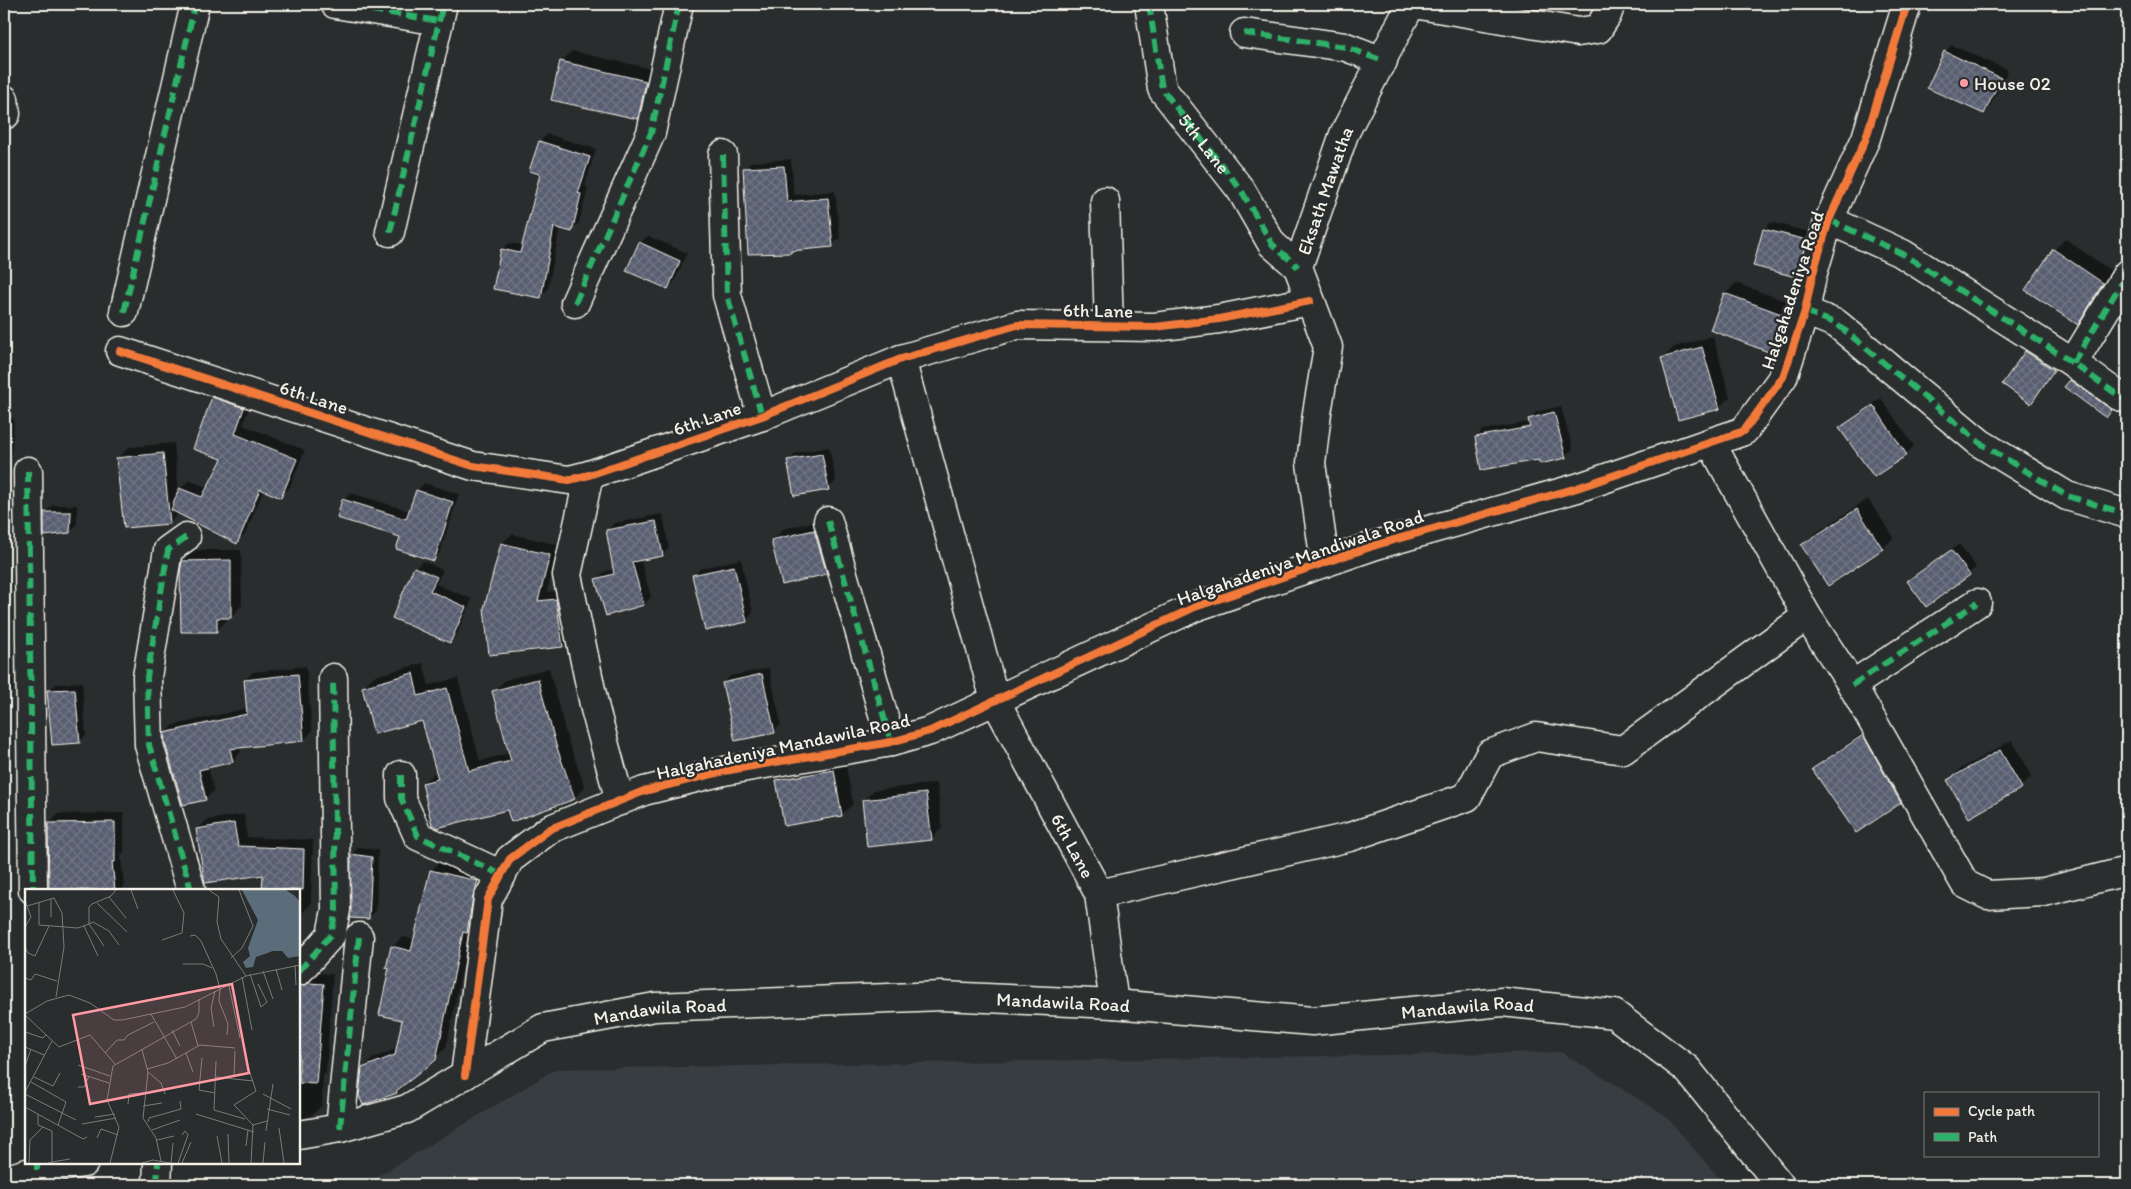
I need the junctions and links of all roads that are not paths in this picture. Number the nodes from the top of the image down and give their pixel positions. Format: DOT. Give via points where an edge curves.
graph roads {
  1 [pos="195,4"];
  2 [pos="335,4"];
  3 [pos="679,4"];
  4 [pos="1149,4"];
  5 [pos="1412,4"];
  6 [pos="1611,4"];
  7 [pos="1907,4"];
  8 [pos="441,13"];
  9 [pos="1244,33"];
  10 [pos="1383,61"];
  11 [pos="724,155"];
  12 [pos="1105,201"];
  13 [pos="1829,220"];
  14 [pos="390,232"];
  15 [pos="1298,267"];
  16 [pos="2127,274"];
  17 [pos="1310,301"];
  18 [pos="575,303"];
  19 [pos="1805,311"];
  20 [pos="124,312"];
  21 [pos="1109,326"];
  22 [pos="120,350"];
  23 [pos="901,359"];
  24 [pos="2073,363"];
  25 [pos="2127,399"];
  26 [pos="762,416"];
  27 [pos="1711,443"];
  28 [pos="28,471"];
  29 [pos="589,476"];
  30 [pos="2127,514"];
  31 [pos="828,521"];
  32 [pos="186,537"];
  33 [pos="1324,563"];
  34 [pos="1977,603"];
  35 [pos="1807,616"];
  36 [pos="333,678"];
  37 [pos="1852,685"];
  38 [pos="995,700"];
  39 [pos="891,742"];
  40 [pos="401,775"];
  41 [pos="620,801"];
  42 [pos="2127,870"];
  43 [pos="502,875"];
  44 [pos="33,889"];
  45 [pos="192,889"];
  46 [pos="1099,894"];
  47 [pos="359,937"];
  48 [pos="300,971"];
  49 [pos="1114,1004"];
  50 [pos="465,1075"];
  51 [pos="340,1128"];
  52 [pos="300,1136"];
  53 [pos="68,1164"];
  54 [pos="158,1164"];
  55 [pos="37,1166"];
  56 [pos="4,1180"];
  57 [pos="158,1185"];
  58 [pos="1780,1185"];
  1 -- 20 [label="street"];
  2 -- 8 [label="street"];
  3 -- 18 [label="street" via="651,133"];
  4 -- 15 [label="street, 5th Lane" via="1162,89 1242,190 1272,244"];
  5 -- 6 [label="street" via="1578,32 1598,29"];
  5 -- 10 [label="street, Eksath Mawatha"];
  7 -- 13 [label="street, Halgahadeniya Road" via="1866,138"];
  8 -- 14 [label="street"];
  9 -- 10 [label="street" via="1346,47"];
  10 -- 15 [label="street, Eksath Mawatha" via="1344,134"];
  11 -- 26 [label="street" via="727,295"];
  12 -- 21 [label="street"];
  13 -- 19 [label="street, Halgahadeniya Road"];
  13 -- 24 [label="street" via="1903,254"];
  15 -- 17 [label="street, Eksath Mawatha"];
  16 -- 24 [label="street"];
  17 -- 21 [label="street, 6th Lane" via="1200,322 1155,327"];
  17 -- 33 [label="street, Eksath Mawatha" via="1328,347 1311,464"];
  19 -- 27 [label="street, Halgahadeniya Road" via="1783,377 1744,431"];
  19 -- 30 [label="street" via="1837,324 1980,443 2067,496"];
  21 -- 23 [label="street, 6th Lane" via="1016,325"];
  22 -- 29 [label="street, 6th Lane" via="473,466 568,480"];
  23 -- 26 [label="street, 6th Lane"];
  23 -- 38 [label="street, 6th Lane"];
  24 -- 25 [label="street"];
  26 -- 29 [label="street, 6th Lane"];
  27 -- 33 [label="street, Halgahadeniya Mandiwala Road" via="1577,488 1402,537"];
  27 -- 35 [label="street"];
  28 -- 44 [label="street"];
  29 -- 41 [label="street" via="567,575 595,709"];
  31 -- 39 [label="street"];
  32 -- 45 [label="street" via="168,550 147,677 149,745"];
  33 -- 38 [label="street, Halgahadeniya Mandiwala Road" via="1195,607"];
  34 -- 37 [label="street"];
  35 -- 37 [label="street"];
  35 -- 46 [label="street" via="1622,750 1536,737 1490,754 1467,797 1350,837"];
  36 -- 48 [label="street" via="336,910 331,935"];
  37 -- 42 [label="street" via="1964,884 1987,895 2044,892"];
  38 -- 39 [label="street, Halgahadeniya Mandawila Road" via="930,731"];
  38 -- 46 [label="street, 6th Lane"];
  39 -- 41 [label="street, Halgahadeniya Mandawila Road" via="724,771 644,791"];
  40 -- 43 [label="street" via="401,798 418,836"];
  41 -- 43 [label="street, Halgahadeniya Mandawila Road" via="550,829 510,859"];
  43 -- 50 [label="street, Halgahadeniya Mandawila Road" via="488,899"];
  46 -- 49 [label="street, 6th Lane"];
  47 -- 51 [label="street"];
  49 -- 50 [label="street, Mandawila Road" via="942,996 655,1008 543,1028"];
  49 -- 58 [label="street, Mandawila Road" via="1312,1021 1502,1002 1614,1014 1687,1069"];
  50 -- 51 [label="street, Mandawila Road" via="407,1109"];
  51 -- 52 [label="street, Mandawila Road"];
  53 -- 55 [label="street"];
  54 -- 57 [label="street"];
  55 -- 56 [label="street"];
}
